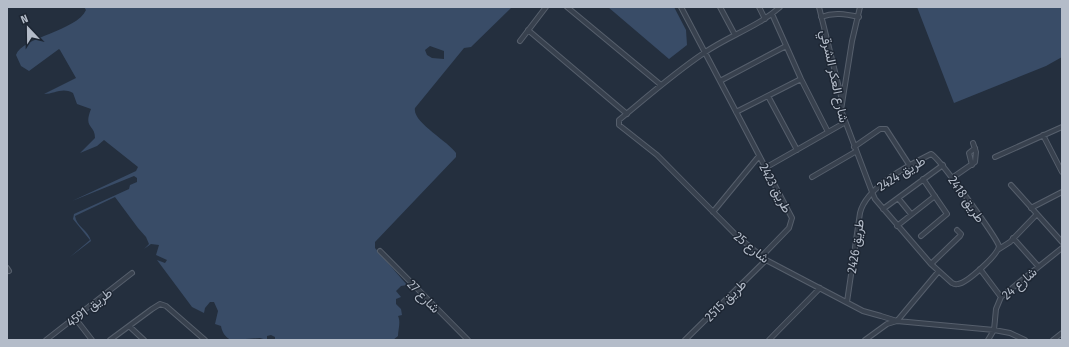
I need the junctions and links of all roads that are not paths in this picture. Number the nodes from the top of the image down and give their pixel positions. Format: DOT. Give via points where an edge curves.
graph roads {
  1 [pos="546,7"];
  2 [pos="567,7"];
  3 [pos="681,7"];
  4 [pos="720,7"];
  5 [pos="759,7"];
  6 [pos="780,7"];
  7 [pos="819,7"];
  8 [pos="860,7"];
  9 [pos="772,14"];
  10 [pos="859,16"];
  11 [pos="821,17"];
  12 [pos="765,18"];
  13 [pos="528,30"];
  14 [pos="735,35"];
  15 [pos="520,41"];
  16 [pos="786,46"];
  17 [pos="704,52"];
  18 [pos="801,79"];
  19 [pos="720,82"];
  20 [pos="661,85"];
  21 [pos="768,96"];
  22 [pos="842,99"];
  23 [pos="736,112"];
  24 [pos="627,114"];
  25 [pos="844,123"];
  26 [pos="1062,127"];
  27 [pos="828,132"];
  28 [pos="1043,135"];
  29 [pos="973,143"];
  30 [pos="975,148"];
  31 [pos="854,149"];
  32 [pos="797,150"];
  33 [pos="930,155"];
  34 [pos="759,156"];
  35 [pos="995,157"];
  36 [pos="943,165"];
  37 [pos="972,165"];
  38 [pos="910,166"];
  39 [pos="765,168"];
  40 [pos="1062,172"];
  41 [pos="812,177"];
  42 [pos="952,178"];
  43 [pos="923,179"];
  44 [pos="1011,185"];
  45 [pos="872,192"];
  46 [pos="1062,192"];
  47 [pos="935,196"];
  48 [pos="898,198"];
  49 [pos="1031,208"];
  50 [pos="883,209"];
  51 [pos="713,212"];
  52 [pos="911,214"];
  53 [pos="1037,214"];
  54 [pos="897,226"];
  55 [pos="957,230"];
  56 [pos="921,236"];
  57 [pos="1013,238"];
  58 [pos="1062,242"];
  59 [pos="1062,248"];
  60 [pos="999,249"];
  61 [pos="380,251"];
  62 [pos="761,257"];
  63 [pos="766,260"];
  64 [pos="931,264"];
  65 [pos="1038,266"];
  66 [pos="980,269"];
  67 [pos="938,272"];
  68 [pos="132,273"];
  69 [pos="820,288"];
  70 [pos="1001,297"];
  71 [pos="847,302"];
  72 [pos="75,318"];
  73 [pos="897,321"];
  74 [pos="129,326"];
  75 [pos="994,330"];
  76 [pos="1062,333"];
  77 [pos="46,340"];
  78 [pos="92,340"];
  79 [pos="110,340"];
  80 [pos="144,340"];
  81 [pos="206,340"];
  82 [pos="468,340"];
  83 [pos="685,340"];
  84 [pos="769,340"];
  85 [pos="865,340"];
  86 [pos="988,340"];
  87 [pos="1025,340"];
  88 [pos="1053,340"];
  1 -- 13 [label="street"];
  2 -- 20 [label="street"];
  3 -- 17 [label="street, طريق 2423"];
  4 -- 14 [label="street"];
  5 -- 12 [label="street"];
  6 -- 9 [label="street"];
  7 -- 11 [label="street, شارع العكر الشرقي"];
  8 -- 10 [label="street"];
  9 -- 12 [label="street"];
  9 -- 16 [label="street"];
  10 -- 11 [label="street" via="836,14"];
  10 -- 22 [label="street" via="852,40"];
  11 -- 22 [label="street, شارع العكر الشرقي"];
  12 -- 14 [label="street"];
  13 -- 15 [label="street"];
  13 -- 24 [label="street"];
  14 -- 17 [label="street"];
  16 -- 18 [label="street"];
  16 -- 19 [label="street"];
  17 -- 19 [label="street, طريق 2423"];
  17 -- 20 [label="street"];
  18 -- 21 [label="street"];
  18 -- 27 [label="street"];
  19 -- 23 [label="street, طريق 2423"];
  20 -- 24 [label="street"];
  21 -- 23 [label="street"];
  21 -- 32 [label="street"];
  22 -- 25 [label="street, شارع العكر الشرقي"];
  23 -- 34 [label="street, طريق 2423"];
  24 -- 51 [label="street, شارع 25" via="619,120 619,125 657,155"];
  25 -- 27 [label="street"];
  25 -- 31 [label="street, شارع العكر الشرقي"];
  26 -- 28 [label="street"];
  27 -- 32 [label="street"];
  28 -- 35 [label="street"];
  28 -- 40 [label="street"];
  29 -- 30 [label="street"];
  30 -- 37 [label="street" via="976,160"];
  30 -- 37 [label="street" via="969,153"];
  31 -- 38 [label="street" via="880,129 886,129"];
  31 -- 41 [label="street"];
  31 -- 45 [label="street, شارع العكر الشرقي"];
  32 -- 39 [label="street"];
  33 -- 36 [label="street, طريق 2418" via="935,155"];
  33 -- 38 [label="street, طريق 2424"];
  34 -- 39 [label="street, طريق 2423"];
  34 -- 51 [label="street, طريق 2423"];
  36 -- 42 [label="street, طريق 2418"];
  36 -- 43 [label="street"];
  37 -- 42 [label="street"];
  38 -- 45 [label="street, طريق 2424"];
  39 -- 62 [label="street, طريق 2423" via="792,218 789,228"];
  42 -- 60 [label="street, طريق 2418"];
  43 -- 47 [label="street"];
  43 -- 48 [label="street"];
  44 -- 49 [label="street"];
  45 -- 50 [label="street, شارع العكر الشرقي"];
  45 -- 71 [label="street, طريق 2426" via="863,203 860,213"];
  46 -- 49 [label="street"];
  47 -- 52 [label="street"];
  47 -- 56 [label="street" via="946,214"];
  48 -- 50 [label="street"];
  48 -- 52 [label="street"];
  49 -- 53 [label="street"];
  50 -- 54 [label="street, شارع العكر الشرقي"];
  51 -- 62 [label="street, شارع 25"];
  52 -- 54 [label="street"];
  53 -- 57 [label="street"];
  53 -- 58 [label="street"];
  54 -- 64 [label="street, شارع العكر الشرقي"];
  55 -- 64 [label="street" via="960,236"];
  57 -- 60 [label="street"];
  57 -- 65 [label="street"];
  59 -- 65 [label="street, شارع 24"];
  60 -- 66 [label="street"];
  61 -- 82 [label="street, شارع 27"];
  62 -- 63 [label="street, شارع 25"];
  63 -- 69 [label="street, شارع 25"];
  63 -- 83 [label="street, طريق 2515"];
  64 -- 67 [label="street, شارع العكر الشرقي"];
  65 -- 70 [label="street, شارع 24"];
  66 -- 67 [label="street" via="956,284"];
  66 -- 70 [label="street"];
  67 -- 73 [label="street"];
  68 -- 72 [label="street, طريق 4591"];
  69 -- 71 [label="street, شارع 25"];
  69 -- 84 [label="street"];
  70 -- 75 [label="street, شارع 24" via="996,309"];
  71 -- 73 [label="street, شارع 25" via="863,311"];
  72 -- 77 [label="street, طريق 4591"];
  72 -- 78 [label="street"];
  73 -- 75 [label="street, شارع 25"];
  73 -- 85 [label="street" via="887,324"];
  74 -- 79 [label="street"];
  74 -- 80 [label="street"];
  74 -- 81 [label="street" via="157,305 163,305"];
  75 -- 86 [label="street"];
  75 -- 87 [label="street, شارع 25" via="1010,333"];
  76 -- 88 [label="street"];
}
